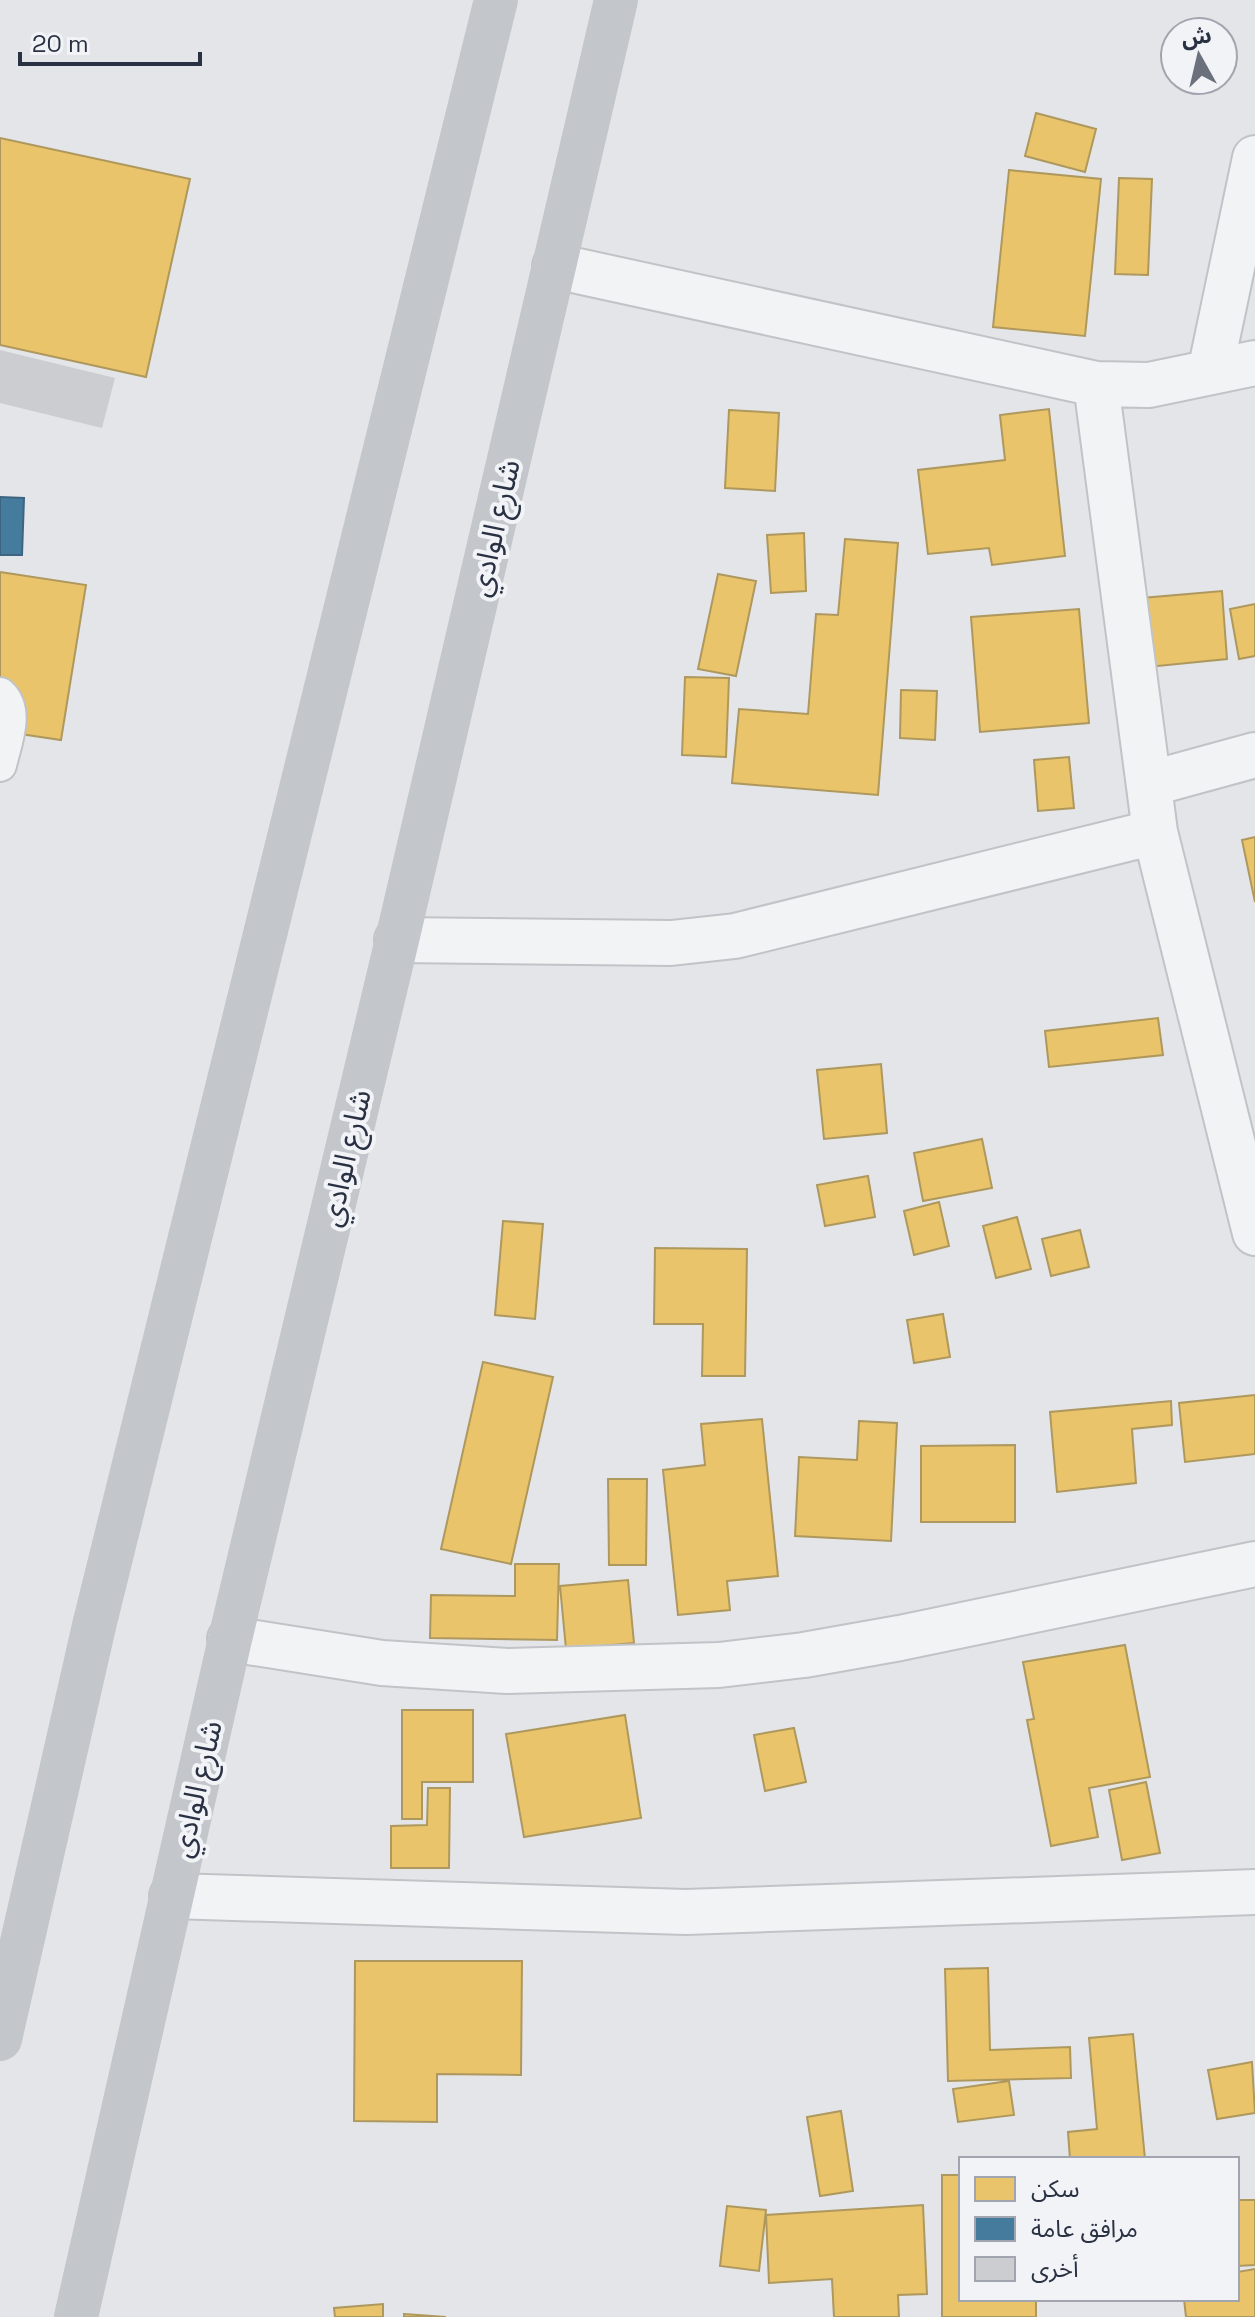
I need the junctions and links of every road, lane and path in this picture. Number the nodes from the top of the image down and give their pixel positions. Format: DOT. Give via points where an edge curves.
graph roads {
  1 [pos="496,0"];
  2 [pos="616,0"];
  3 [pos="1255,158"];
  4 [pos="555,266"];
  5 [pos="1255,363"];
  6 [pos="1210,372"];
  7 [pos="1096,384"];
  8 [pos="0,694"];
  9 [pos="1255,755"];
  10 [pos="0,765"];
  11 [pos="1149,784"];
  12 [pos="1155,832"];
  13 [pos="397,940"];
  14 [pos="1255,1233"];
  15 [pos="1255,1564"];
  16 [pos="230,1639"];
  17 [pos="1255,1892"];
  18 [pos="172,1896"];
  19 [pos="0,2039"];
  20 [pos="76,2317"];
  1 -- 19 [label="main road" via="94,1626"];
  2 -- 4 [label="main road, شارع الوادي"];
  3 -- 6 [label="street"];
  4 -- 7 [label="street"];
  4 -- 13 [label="main road, شارع الوادي"];
  5 -- 6 [label="street"];
  6 -- 7 [label="street" via="1149,385"];
  7 -- 11 [label="street"];
  8 -- 10 [label="lane" via="11,714"];
  9 -- 11 [label="street"];
  11 -- 12 [label="street"];
  12 -- 13 [label="street" via="735,936 671,943"];
  12 -- 14 [label="street"];
  13 -- 16 [label="main road, شارع الوادي"];
  15 -- 16 [label="street" via="900,1638 719,1665 507,1671 382,1663"];
  16 -- 18 [label="main road, شارع الوادي"];
  17 -- 18 [label="street" via="686,1912"];
  18 -- 20 [label="main road, شارع الوادي"];
}
